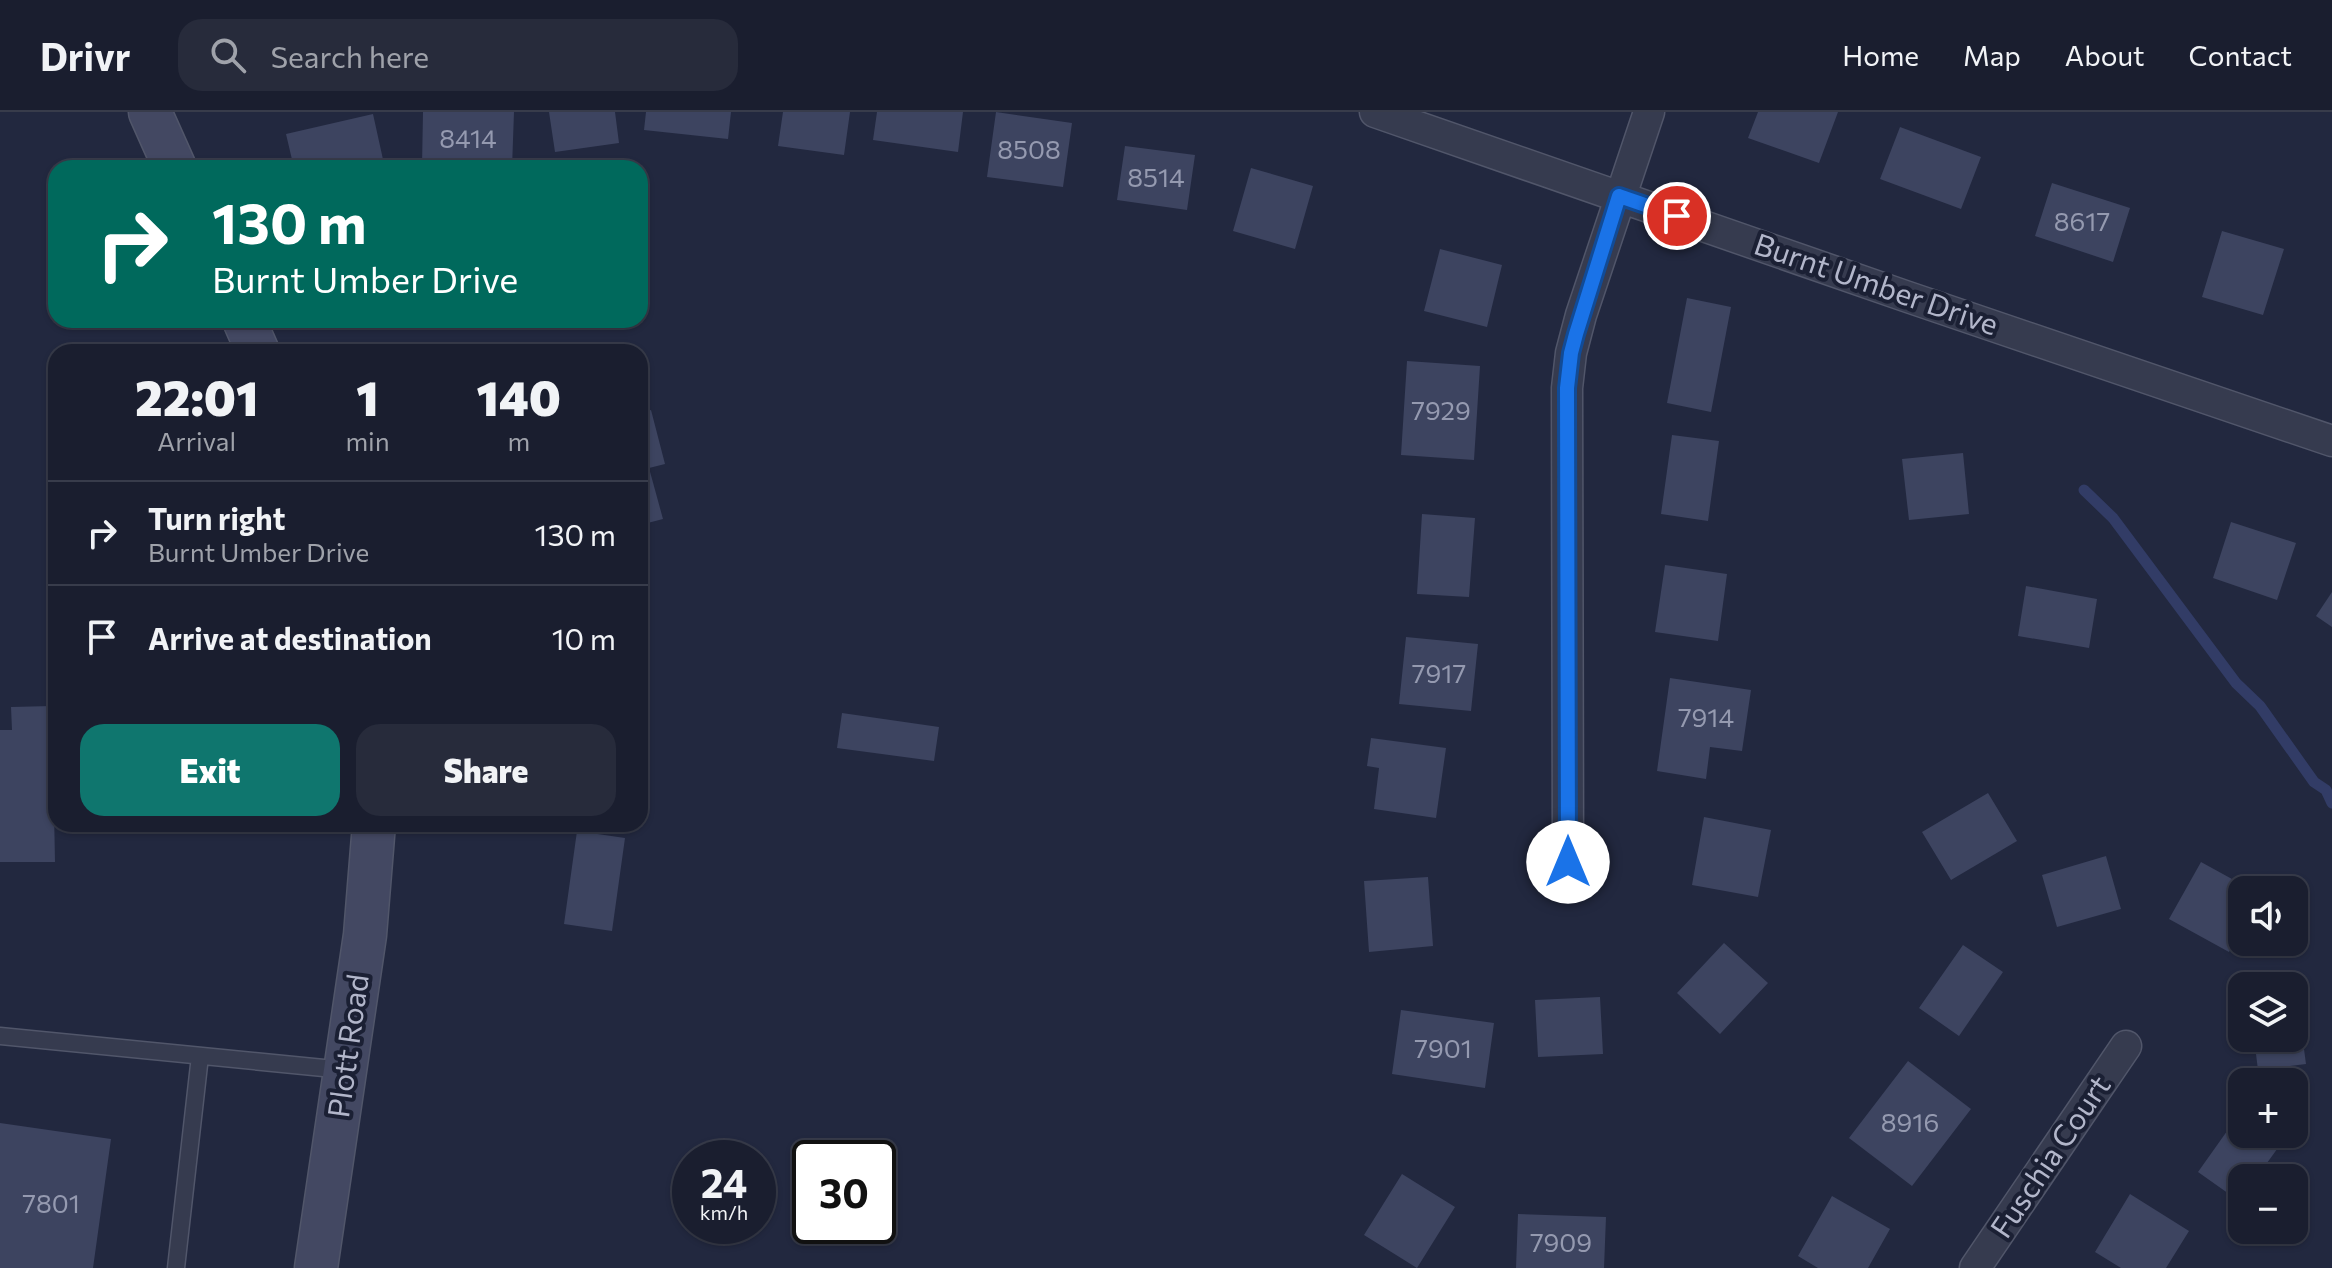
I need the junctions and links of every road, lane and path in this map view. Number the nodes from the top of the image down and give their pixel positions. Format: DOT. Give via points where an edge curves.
graph roads {
  1 [pos="150,112"];
  2 [pos="1375,112"];
  3 [pos="1649,112"];
  4 [pos="171,160"];
  5 [pos="1619,196"];
  6 [pos="2332,441"];
  7 [pos="373,832"];
  8 [pos="1568,862"];
  9 [pos="0,1036"];
  10 [pos="2126,1046"];
  11 [pos="200,1056"];
  12 [pos="345,1070"];
  13 [pos="176,1268"];
  14 [pos="316,1268"];
  15 [pos="1975,1268"];
  1 -- 4 [label="street"];
  2 -- 5 [label="street, Burnt Umber Drive"];
  3 -- 5 [label="street"];
  5 -- 6 [label="street, Burnt Umber Drive"];
  5 -- 8 [label="street" via="1581,315 1567,388"];
  7 -- 12 [label="street, Plott Road"];
  9 -- 11 [label="lane"];
  10 -- 15 [label="street, Fuschia Court"];
  11 -- 12 [label="lane"];
  11 -- 13 [label="lane"];
  12 -- 14 [label="street, Plott Road"];
}
